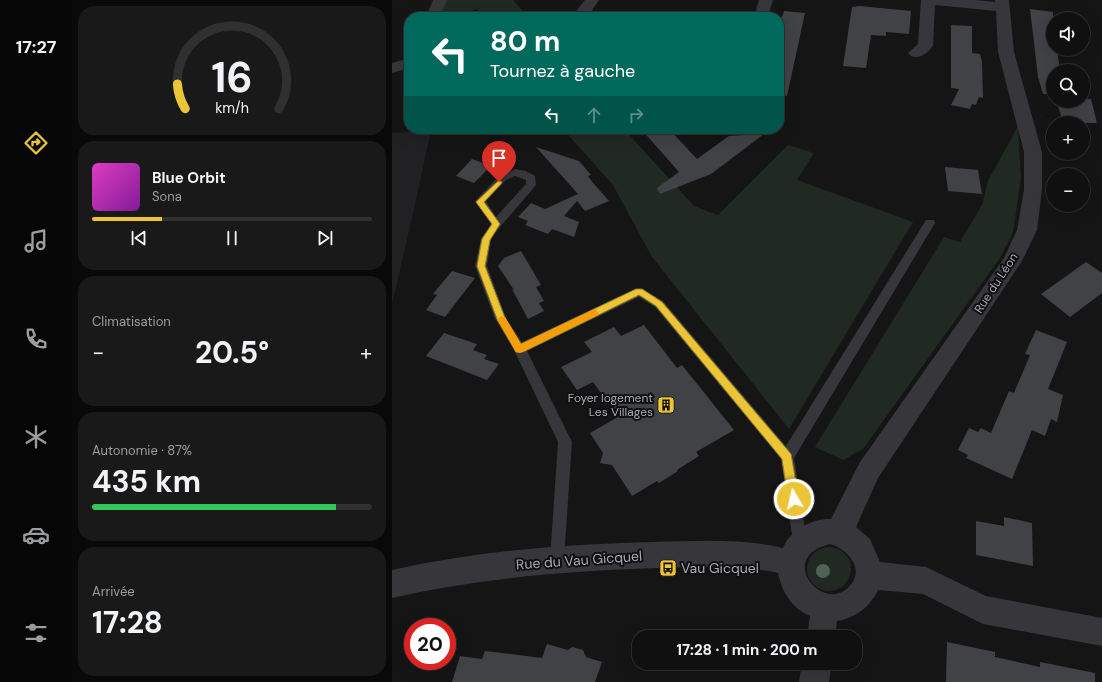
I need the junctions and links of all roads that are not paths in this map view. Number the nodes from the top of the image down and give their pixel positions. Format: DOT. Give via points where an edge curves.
graph roads {
  1 [pos="440,0"];
  2 [pos="592,0"];
  3 [pos="766,0"];
  4 [pos="929,0"];
  5 [pos="1002,4"];
  6 [pos="436,12"];
  7 [pos="586,12"];
  8 [pos="762,12"];
  9 [pos="916,53"];
  10 [pos="404,64"];
  11 [pos="392,68"];
  12 [pos="930,223"];
  13 [pos="496,224"];
  14 [pos="520,349"];
  15 [pos="787,457"];
  16 [pos="841,534"];
  17 [pos="795,552"];
  18 [pos="557,559"];
  19 [pos="868,576"];
  20 [pos="392,584"];
  21 [pos="825,608"];
  22 [pos="822,630"];
  23 [pos="1102,632"];
  24 [pos="816,670"];
  25 [pos="814,682"];
  1 -- 6 [label="street"];
  2 -- 7 [label="street" via="584,10"];
  3 -- 8 [label="street"];
  4 -- 5 [label="street"];
  4 -- 9 [label="street" via="924,46"];
  5 -- 16 [label="street, Rue du Léon" via="1006,52 1033,152 1033,190 1028,230 1012,261 869,470 844,520"];
  10 -- 11 [label="street"];
  12 -- 15 [label="lane"];
  13 -- 13 [label="lane" via="480,202 508,173 524,173 531,178 531,185"];
  13 -- 14 [label="lane" via="486,239 481,266 501,319"];
  14 -- 15 [label="lane" via="639,292 659,304"];
  14 -- 18 [label="lane" via="565,442"];
  15 -- 17 [label="lane"];
  16 -- 17 [label="street" via="830,531 808,535"];
  16 -- 19 [label="street" via="851,538 859,546 868,566"];
  17 -- 18 [label="street, Rue du Vau Gicquel" via="775,559 718,553"];
  17 -- 21 [label="street" via="791,574 795,586 802,595"];
  18 -- 20 [label="street, Rue du Vau Gicquel" via="437,573"];
  19 -- 21 [label="street" via="865,588 858,598 848,605"];
  19 -- 23 [label="street" via="926,581 983,610"];
  21 -- 22 [label="street"];
  24 -- 25 [label="street"];
}
